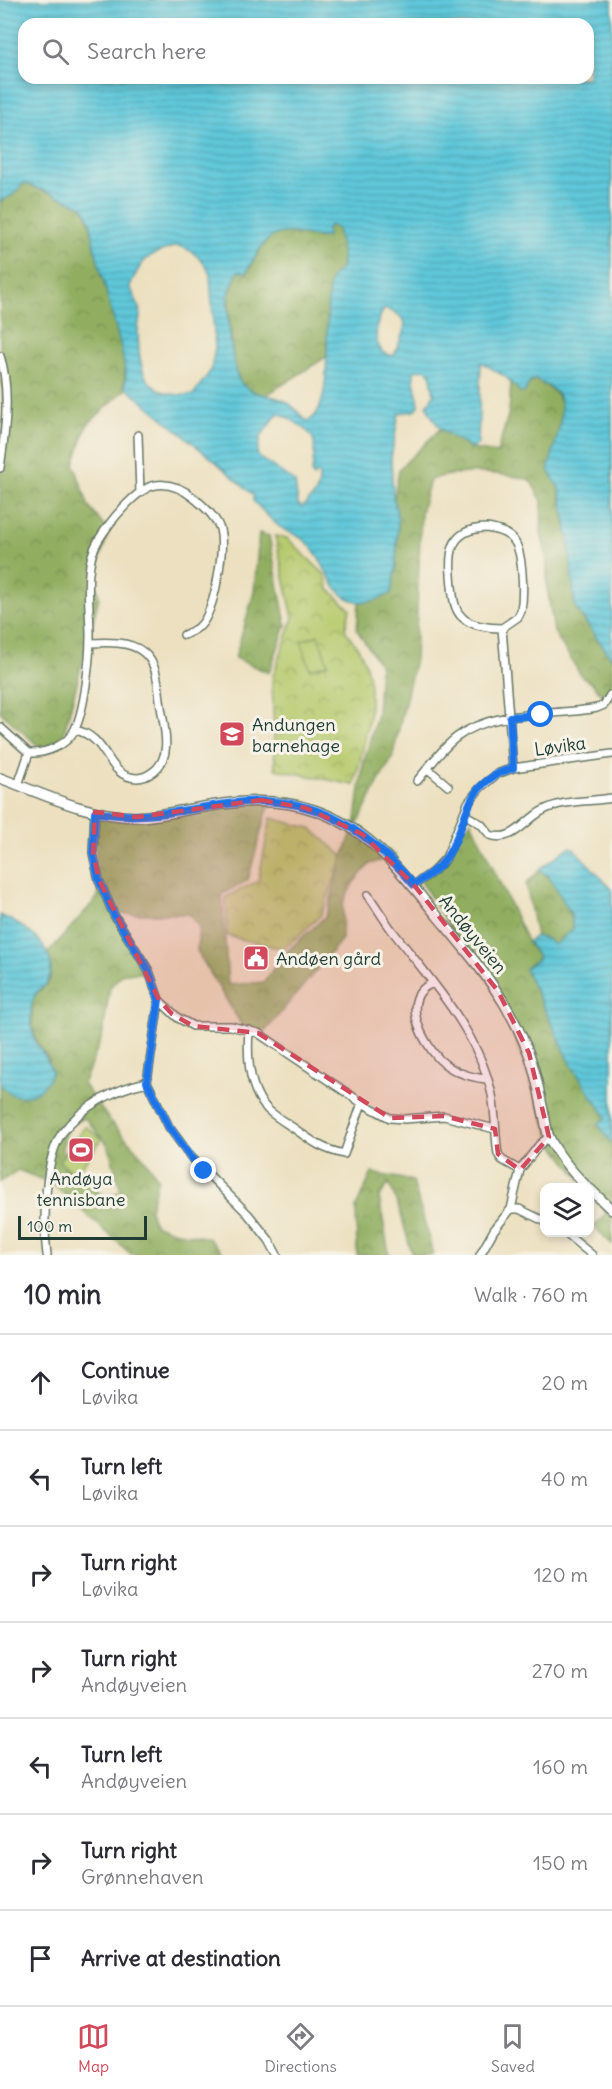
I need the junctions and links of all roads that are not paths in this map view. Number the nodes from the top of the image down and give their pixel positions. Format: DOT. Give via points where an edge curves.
graph roads {
  1 [pos="0,356"];
  2 [pos="138,435"];
  3 [pos="0,468"];
  4 [pos="140,493"];
  5 [pos="502,628"];
  6 [pos="184,635"];
  7 [pos="90,643"];
  8 [pos="610,694"];
  9 [pos="510,717"];
  10 [pos="0,727"];
  11 [pos="75,730"];
  12 [pos="29,753"];
  13 [pos="612,754"];
  14 [pos="513,768"];
  15 [pos="428,770"];
  16 [pos="0,778"];
  17 [pos="417,782"];
  18 [pos="18,784"];
  19 [pos="448,786"];
  20 [pos="612,798"];
  21 [pos="95,812"];
  22 [pos="464,814"];
  23 [pos="414,885"];
  24 [pos="368,895"];
  25 [pos="433,983"];
  26 [pos="159,1000"];
  27 [pos="249,1030"];
  28 [pos="486,1079"];
  29 [pos="147,1082"];
  30 [pos="362,1102"];
  31 [pos="495,1129"];
  32 [pos="549,1137"];
  33 [pos="520,1170"];
  34 [pos="584,1183"];
  35 [pos="594,1193"];
  36 [pos="511,1209"];
  37 [pos="612,1210"];
  38 [pos="540,1219"];
  39 [pos="569,1237"];
  40 [pos="46,1255"];
  41 [pos="277,1255"];
  42 [pos="480,1255"];
  43 [pos="592,1255"];
  1 -- 3 [label="street" via="6,393"];
  2 -- 4 [label="street"];
  4 -- 6 [label="street" via="156,485 176,487 204,506 219,528 216,583 209,611 200,626"];
  4 -- 7 [label="street" via="117,515 94,548 90,565"];
  5 -- 5 [label="street" via="521,611 520,552 513,538 501,531 472,529 459,537 451,552 457,610 468,621"];
  5 -- 9 [label="street, Løvika"];
  7 -- 11 [label="street" via="84,696"];
  7 -- 11 [label="street" via="136,648 151,661 159,690 166,752 153,772 144,777 128,776 114,766 100,743"];
  8 -- 9 [label="street, Løvika" via="604,705 597,708"];
  9 -- 14 [label="street, Løvika"];
  9 -- 15 [label="street, Løvika" via="466,731 449,744"];
  10 -- 12 [label="street"];
  11 -- 12 [label="street" via="52,749"];
  12 -- 18 [label="street"];
  13 -- 14 [label="street, Løvika"];
  14 -- 22 [label="street, Løvika" via="497,774 480,788"];
  15 -- 17 [label="street, Løvika"];
  15 -- 19 [label="street"];
  16 -- 18 [label="street, Andøyveien"];
  18 -- 21 [label="street, Andøyveien"];
  20 -- 22 [label="street" via="554,806 515,832 500,837 490,835"];
  21 -- 23 [label="street, Andøyveien" via="137,817 261,800 306,808 362,834 388,855"];
  21 -- 26 [label="street" via="93,853 99,880 114,915 149,971"];
  22 -- 23 [label="street, Løvika" via="446,858"];
  23 -- 32 [label="street, Andøyveien" via="508,1007 529,1053"];
  24 -- 25 [label="street"];
  25 -- 28 [label="street" via="467,1033"];
  25 -- 28 [label="street" via="423,988 415,1002 416,1020 425,1039 438,1058 453,1069 469,1077"];
  26 -- 27 [label="street" via="193,1026"];
  26 -- 29 [label="street"];
  27 -- 30 [label="street" via="274,1042"];
  27 -- 30 [label="street" via="250,1067 259,1097 269,1110 310,1141 344,1154"];
  28 -- 31 [label="street"];
  29 -- 40 [label="street" via="91,1105 62,1134 46,1190"];
  29 -- 41 [label="street" via="169,1127 191,1157 248,1214"];
  30 -- 31 [label="street" via="390,1118 444,1116"];
  31 -- 33 [label="street" via="498,1154"];
  32 -- 33 [label="street"];
  32 -- 34 [label="street, Andøyveien"];
  33 -- 36 [label="street"];
  35 -- 37 [label="street, Andøyveien"];
  36 -- 38 [label="street"];
  36 -- 42 [label="street"];
  39 -- 43 [label="street"];
}
